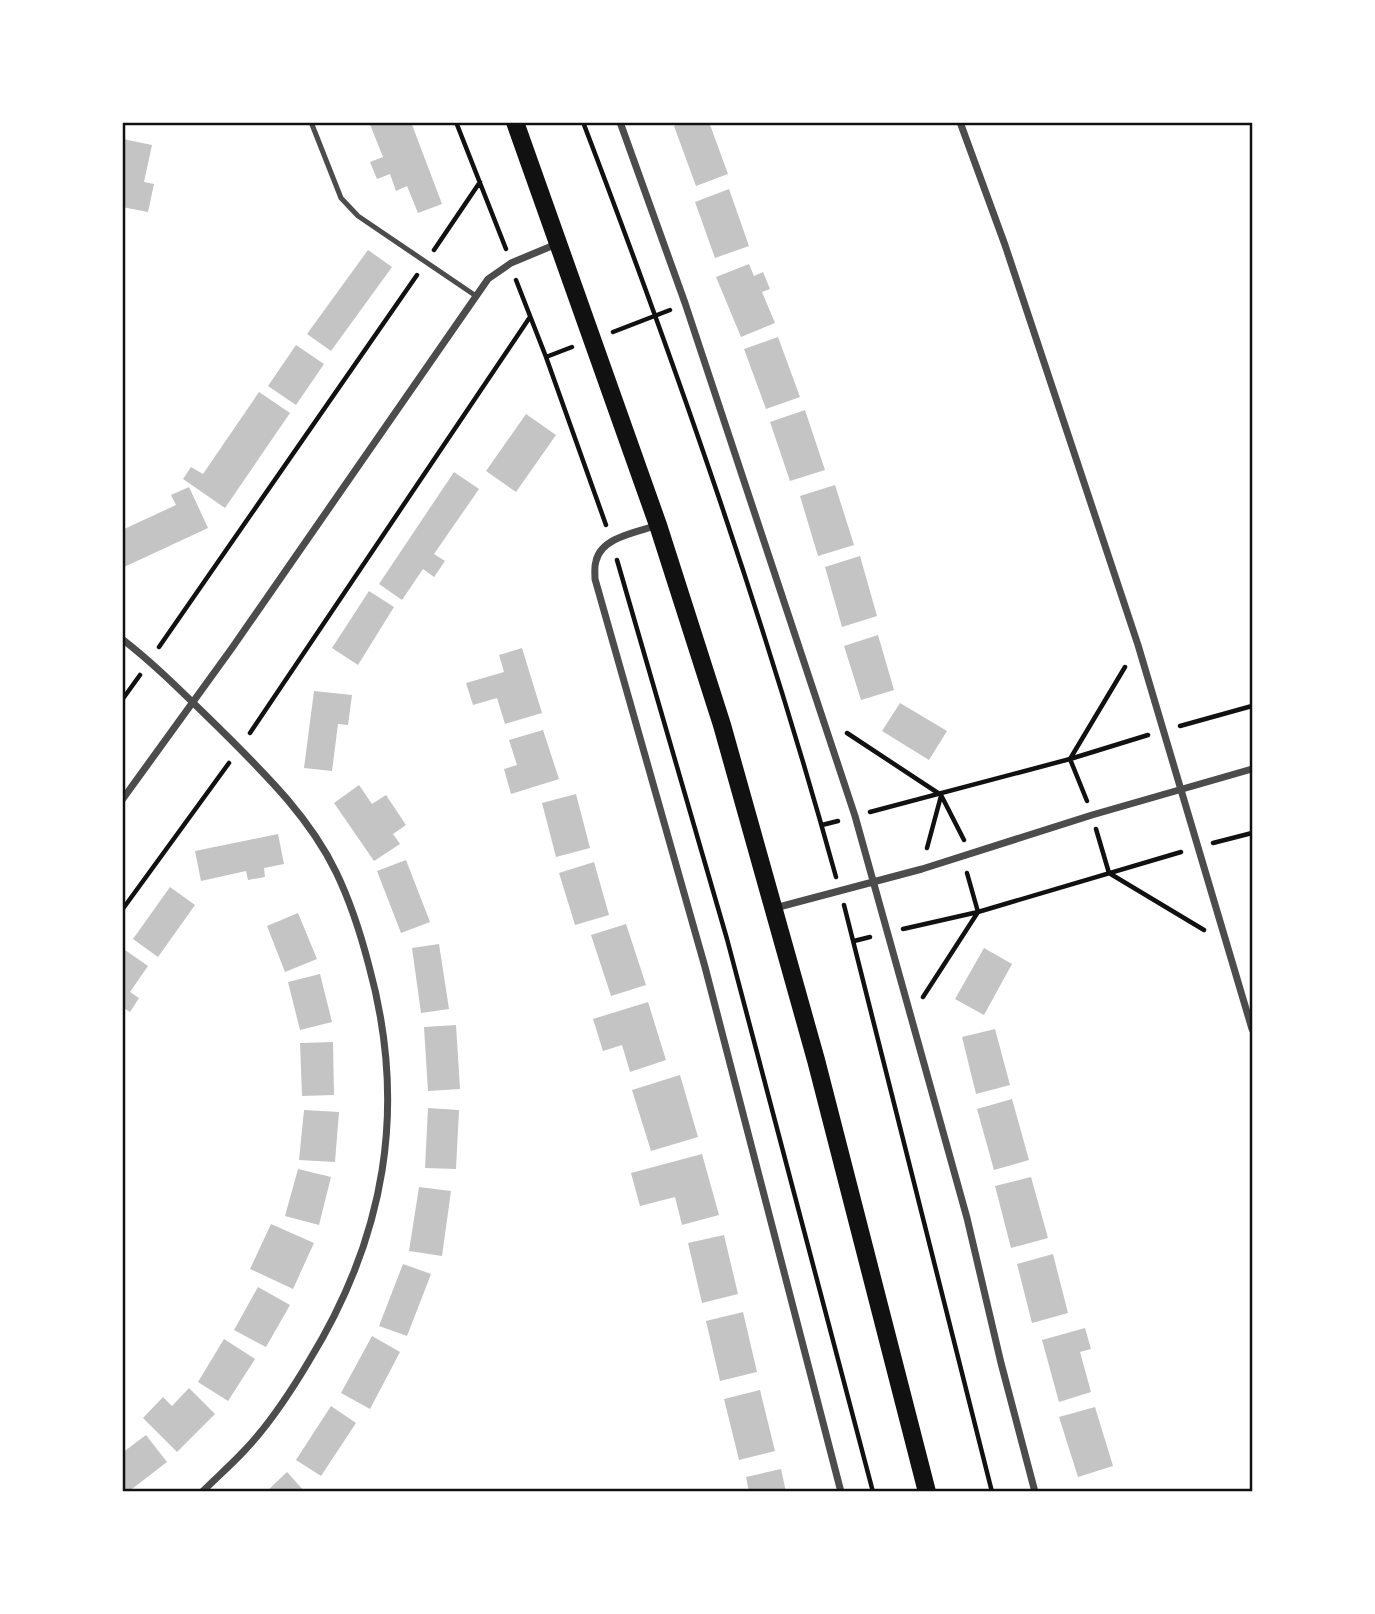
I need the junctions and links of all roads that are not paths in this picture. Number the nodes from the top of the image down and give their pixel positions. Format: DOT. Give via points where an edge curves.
graph roads {
  1 [pos="311,122"];
  2 [pos="515,122"];
  3 [pos="620,122"];
  4 [pos="960,122"];
  5 [pos="559,243"];
  6 [pos="476,296"];
  7 [pos="658,525"];
  8 [pos="122,639"];
  9 [pos="193,702"];
  10 [pos="1252,769"];
  11 [pos="1180,790"];
  12 [pos="122,800"];
  13 [pos="874,882"];
  14 [pos="775,908"];
  15 [pos="1252,1029"];
  16 [pos="202,1492"];
  17 [pos="842,1492"];
  18 [pos="927,1492"];
  19 [pos="1035,1492"];
  1 -- 6 [label="lane" via="341,198 358,216"];
  2 -- 5 [label="main road"];
  3 -- 13 [label="street" via="685,303"];
  4 -- 11 [label="street" via="1138,645"];
  5 -- 6 [label="street" via="498,270"];
  5 -- 7 [label="main road"];
  6 -- 9 [label="street"];
  7 -- 14 [label="main road"];
  7 -- 17 [label="street" via="612,541 601,550 595,579 705,967"];
  8 -- 9 [label="street"];
  9 -- 12 [label="street"];
  9 -- 16 [label="street" via="283,794 336,872 362,938 376,993 389,1097 386,1156 374,1217 352,1281 328,1330 274,1415"];
  10 -- 11 [label="street"];
  11 -- 13 [label="street"];
  11 -- 15 [label="street"];
  13 -- 14 [label="street"];
  13 -- 19 [label="street" via="967,1218"];
  14 -- 18 [label="main road"];
}
